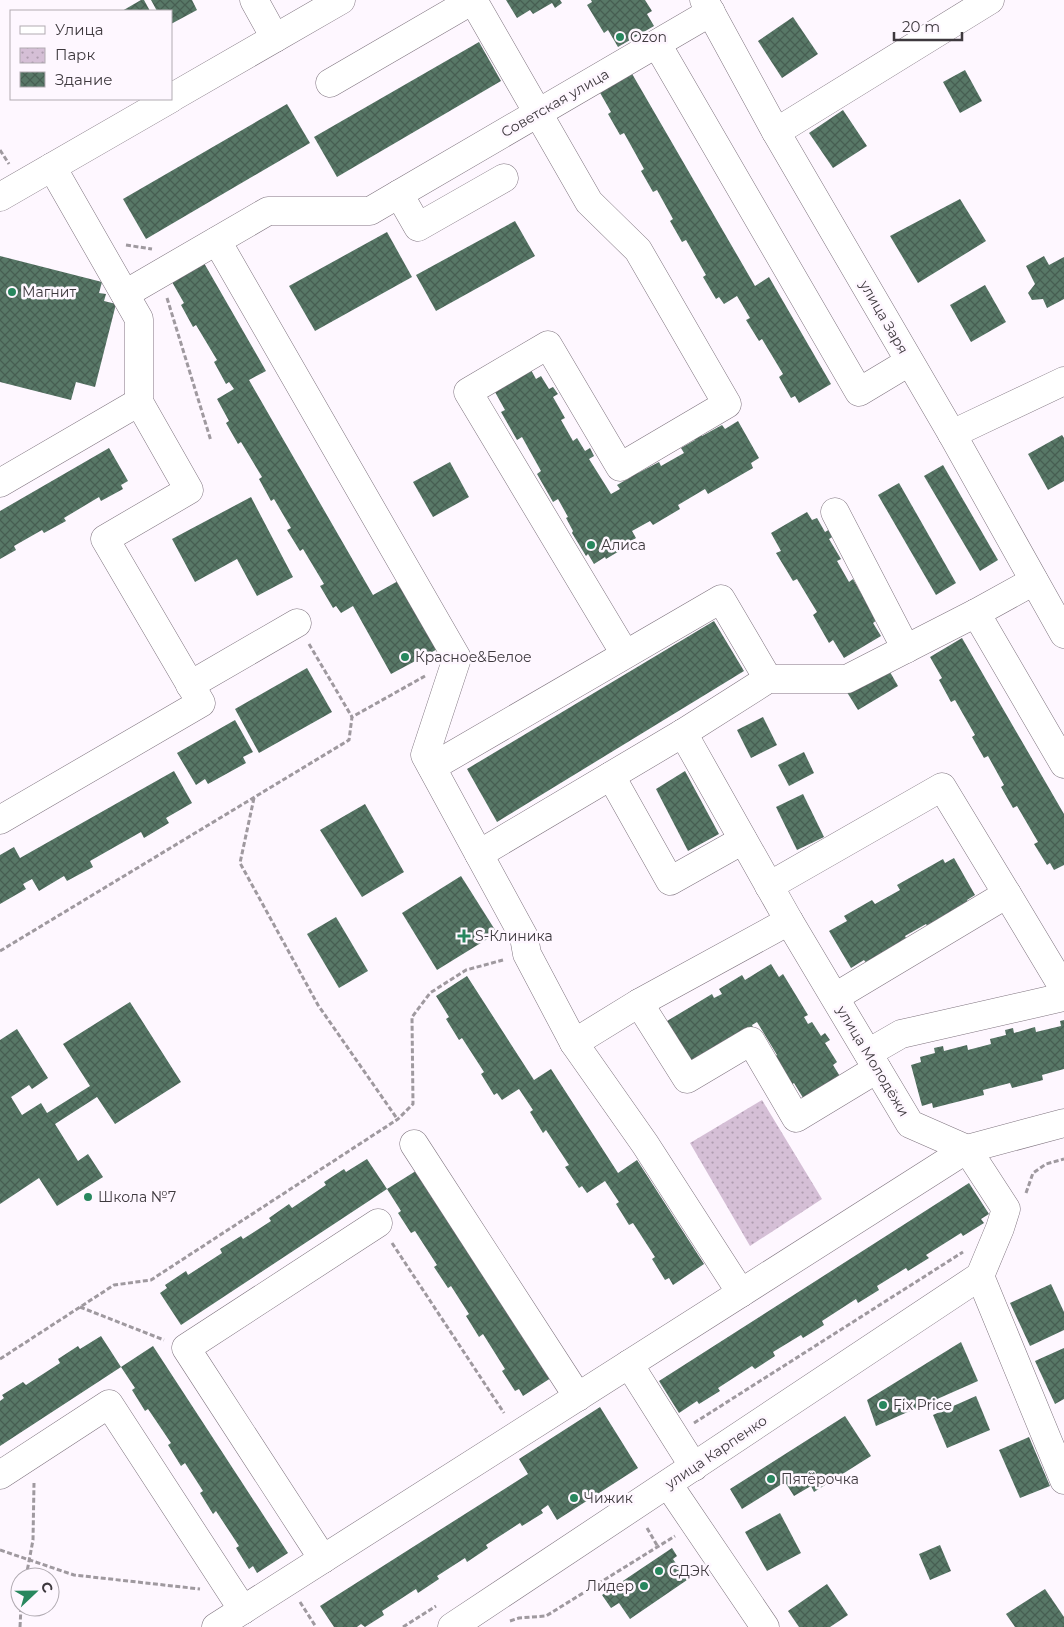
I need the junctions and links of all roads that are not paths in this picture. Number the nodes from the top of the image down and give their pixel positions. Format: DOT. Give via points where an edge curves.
graph roads {
  1 [pos="254,0"];
  2 [pos="341,0"];
  3 [pos="473,0"];
  4 [pos="990,0"];
  5 [pos="707,6"];
  6 [pos="275,38"];
  7 [pos="657,44"];
  8 [pos="330,83"];
  9 [pos="172,97"];
  10 [pos="167,100"];
  11 [pos="538,113"];
  12 [pos="776,132"];
  13 [pos="52,167"];
  14 [pos="504,178"];
  15 [pos="398,194"];
  16 [pos="0,197"];
  17 [pos="217,241"];
  18 [pos="125,294"];
  19 [pos="909,362"];
  20 [pos="1064,381"];
  21 [pos="139,402"];
  22 [pos="952,434"];
  23 [pos="0,482"];
  24 [pos="835,512"];
  25 [pos="1034,581"];
  26 [pos="976,613"];
  27 [pos="297,623"];
  28 [pos="1064,634"];
  29 [pos="906,649"];
  30 [pos="626,654"];
  31 [pos="768,679"];
  32 [pos="190,685"];
  33 [pos="683,733"];
  34 [pos="1064,764"];
  35 [pos="432,767"];
  36 [pos="611,776"];
  37 [pos="0,820"];
  38 [pos="743,840"];
  39 [pos="479,854"];
  40 [pos="769,886"];
  41 [pos="1007,894"];
  42 [pos="789,921"];
  43 [pos="1064,989"];
  44 [pos="834,997"];
  45 [pos="1064,997"];
  46 [pos="639,1003"];
  47 [pos="574,1043"];
  48 [pos="873,1061"];
  49 [pos="1064,1123"];
  50 [pos="414,1144"];
  51 [pos="967,1149"];
  52 [pos="378,1223"];
  53 [pos="980,1276"];
  54 [pos="741,1293"];
  55 [pos="629,1364"];
  56 [pos="578,1397"];
  57 [pos="694,1467"];
  58 [pos="0,1475"];
  59 [pos="1064,1480"];
  60 [pos="668,1484"];
  61 [pos="323,1559"];
  62 [pos="237,1601"];
  63 [pos="216,1627"];
  64 [pos="452,1627"];
  65 [pos="765,1627"];
  1 -- 6 [label="street"];
  2 -- 6 [label="street"];
  3 -- 8 [label="street"];
  3 -- 11 [label="street"];
  4 -- 12 [label="street"];
  5 -- 7 [label="street, Советская улица"];
  5 -- 12 [label="street, улица Заря"];
  6 -- 9 [label="street"];
  7 -- 11 [label="street, Советская улица"];
  7 -- 19 [label="street" via="859,392"];
  10 -- 13 [label="street"];
  11 -- 15 [label="street, Советская улица"];
  11 -- 30 [label="street" via="589,202 638,250 727,404 620,467 548,345 468,392"];
  12 -- 19 [label="street, улица Заря"];
  13 -- 16 [label="street"];
  13 -- 18 [label="street"];
  14 -- 15 [label="street" via="418,227"];
  15 -- 17 [label="street, Советская улица" via="370,210 268,211"];
  17 -- 18 [label="street, Советская улица" via="156,262"];
  17 -- 35 [label="street" via="457,658 425,755"];
  18 -- 21 [label="street" via="140,319"];
  19 -- 22 [label="street, улица Заря"];
  20 -- 22 [label="street"];
  21 -- 23 [label="street"];
  21 -- 32 [label="street" via="189,490 105,539"];
  22 -- 25 [label="street, улица Заря"];
  24 -- 29 [label="street"];
  25 -- 26 [label="street"];
  25 -- 28 [label="street, улица Заря"];
  26 -- 29 [label="street"];
  26 -- 34 [label="street"];
  27 -- 32 [label="street"];
  29 -- 31 [label="street" via="848,679"];
  30 -- 31 [label="street" via="721,599"];
  30 -- 35 [label="street"];
  31 -- 33 [label="street"];
  32 -- 37 [label="street" via="200,703"];
  33 -- 36 [label="street"];
  33 -- 38 [label="street, улица Молодёжи"];
  35 -- 39 [label="street"];
  36 -- 38 [label="street" via="670,881"];
  36 -- 39 [label="street"];
  38 -- 40 [label="street, улица Молодёжи"];
  39 -- 47 [label="street" via="524,937 527,954"];
  40 -- 41 [label="street" via="942,787"];
  40 -- 42 [label="street, улица Молодёжи"];
  41 -- 43 [label="street"];
  41 -- 44 [label="street"];
  42 -- 44 [label="street, улица Молодёжи"];
  42 -- 46 [label="street"];
  44 -- 48 [label="street, улица Молодёжи"];
  45 -- 48 [label="street" via="901,1034"];
  46 -- 47 [label="street"];
  46 -- 48 [label="street" via="687,1079 751,1041 796,1118"];
  47 -- 54 [label="street" via="646,1144"];
  48 -- 51 [label="street, улица Молодёжи" via="910,1124"];
  49 -- 51 [label="street"];
  50 -- 56 [label="street"];
  51 -- 53 [label="street" via="1006,1209"];
  51 -- 54 [label="street"];
  52 -- 61 [label="street" via="186,1348"];
  53 -- 57 [label="street, улица Карпенко"];
  53 -- 59 [label="street"];
  54 -- 55 [label="street"];
  55 -- 56 [label="street"];
  55 -- 57 [label="street"];
  56 -- 61 [label="street"];
  57 -- 60 [label="street, улица Карпенко"];
  58 -- 62 [label="street" via="110,1404"];
  60 -- 64 [label="street, улица Карпенко"];
  60 -- 65 [label="street"];
  61 -- 62 [label="street"];
  62 -- 63 [label="street"];
}
